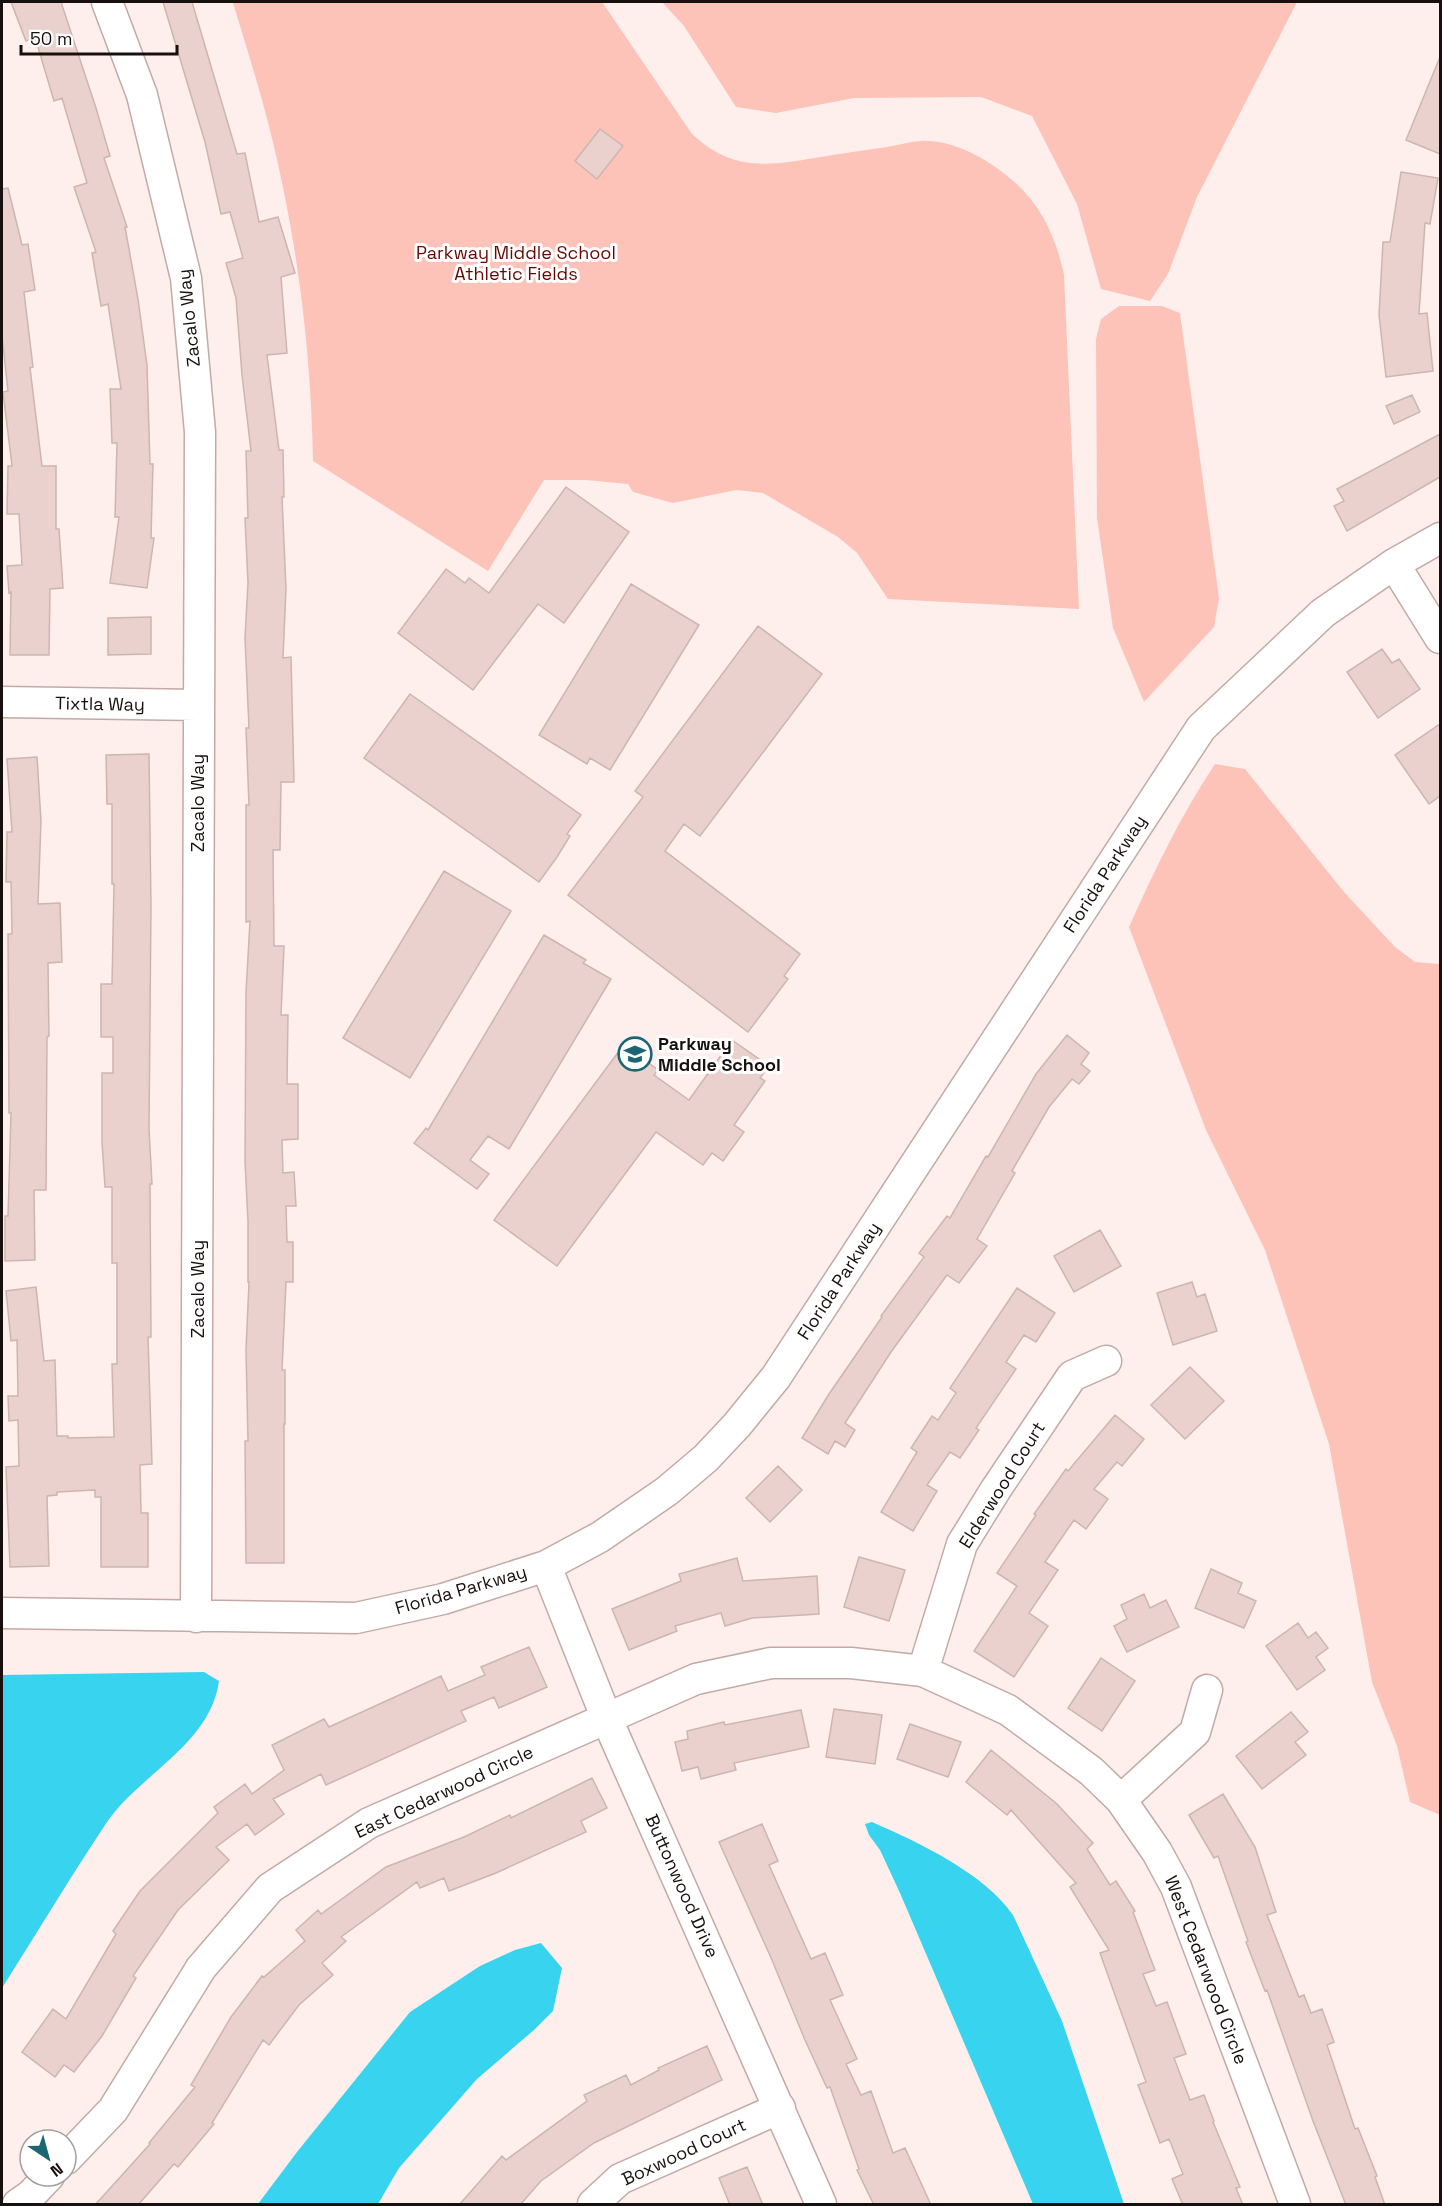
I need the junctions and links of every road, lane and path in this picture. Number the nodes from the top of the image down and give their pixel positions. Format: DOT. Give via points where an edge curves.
graph roads {
  1 [pos="107,2"];
  2 [pos="1440,538"];
  3 [pos="1394,564"];
  4 [pos="1440,638"];
  5 [pos="2,702"];
  6 [pos="198,705"];
  7 [pos="1106,1361"];
  8 [pos="546,1566"];
  9 [pos="2,1614"];
  10 [pos="196,1617"];
  11 [pos="923,1671"];
  12 [pos="1208,1690"];
  13 [pos="606,1717"];
  14 [pos="1121,1800"];
  15 [pos="780,2108"];
  16 [pos="78,2146"];
  17 [pos="36,2188"];
  18 [pos="18,2205"];
  19 [pos="593,2205"];
  20 [pos="821,2205"];
  21 [pos="1295,2205"];
  1 -- 6 [label="street, Zacalo Way" via="142,94 186,278 200,432"];
  2 -- 3 [label="street, Florida Parkway"];
  3 -- 4 [label="street"];
  3 -- 8 [label="street, Florida Parkway" via="1323,613 1200,728 776,1377 737,1425 667,1491 600,1538"];
  5 -- 6 [label="street, Tixtla Way"];
  6 -- 10 [label="street, Zacalo Way"];
  7 -- 11 [label="street, Elderwood Court" via="1072,1376 962,1544"];
  8 -- 10 [label="street, Florida Parkway" via="443,1599 356,1618"];
  8 -- 13 [label="street, Buttonwood Drive"];
  9 -- 10 [label="street, Florida Parkway"];
  11 -- 13 [label="street, West Cedarwood Circle" via="851,1663 771,1663 696,1679"];
  11 -- 14 [label="street, West Cedarwood Circle" via="1008,1710 1091,1771"];
  12 -- 14 [label="street" via="1195,1732"];
  13 -- 15 [label="street, Buttonwood Drive"];
  13 -- 16 [label="street, East Cedarwood Circle" via="369,1823 270,1888 201,1968 113,2110"];
  14 -- 21 [label="street, West Cedarwood Circle" via="1176,1887"];
  15 -- 19 [label="street, Boxwood Court" via="620,2179"];
  15 -- 20 [label="street, Buttonwood Drive"];
  17 -- 18 [label="street"];
}
